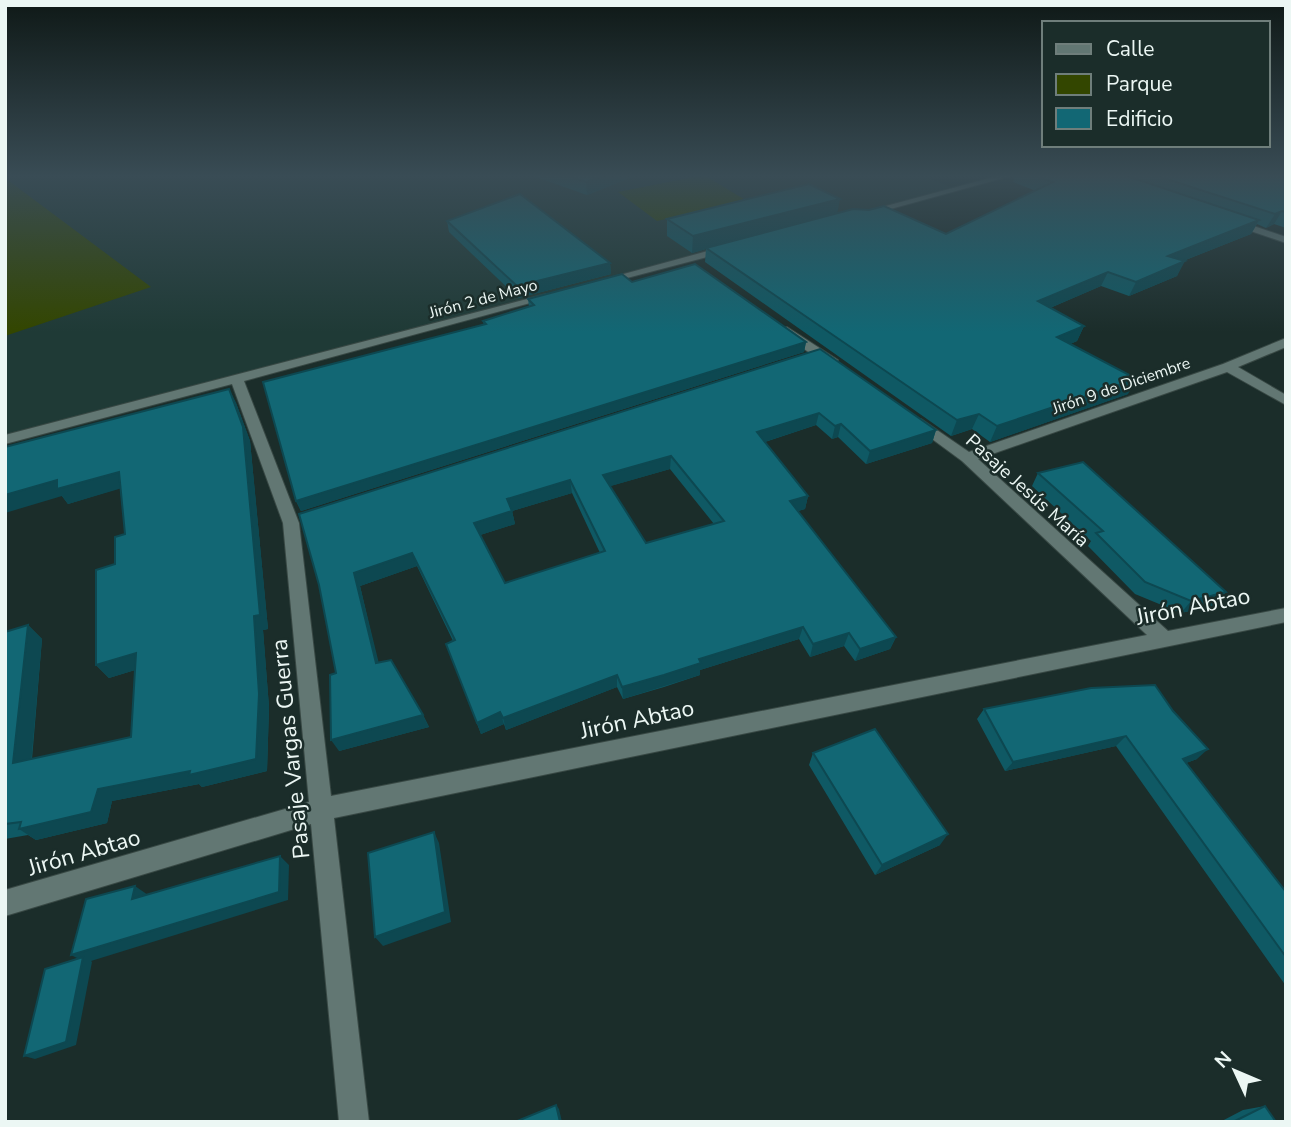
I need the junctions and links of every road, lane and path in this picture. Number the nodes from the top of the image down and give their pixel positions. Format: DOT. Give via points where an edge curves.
graph roads {
  1 [pos="1250,228"];
  2 [pos="1286,240"];
  3 [pos="741,245"];
  4 [pos="595,284"];
  5 [pos="568,291"];
  6 [pos="775,322"];
  7 [pos="1286,342"];
  8 [pos="1228,367"];
  9 [pos="842,370"];
  10 [pos="237,380"];
  11 [pos="1286,401"];
  12 [pos="899,410"];
  13 [pos="5,440"];
  14 [pos="967,458"];
  15 [pos="1286,615"];
  16 [pos="1163,638"];
  17 [pos="323,809"];
  18 [pos="5,903"];
  19 [pos="354,1122"];
  1 -- 2 [label="street"];
  3 -- 4 [label="street" via="693,263"];
  5 -- 10 [label="street, Jirón 2 de Mayo"];
  6 -- 9 [label="street" via="812,356"];
  7 -- 8 [label="street, Jirón 9 de Diciembre"];
  8 -- 11 [label="street"];
  8 -- 14 [label="street, Jirón 9 de Diciembre"];
  10 -- 13 [label="street, Jirón 2 de Mayo"];
  10 -- 17 [label="street, Pasaje Vargas Guerra" via="298,521"];
  12 -- 14 [label="street, Pasaje Jesús María"];
  14 -- 16 [label="street, Pasaje Jesús María"];
  15 -- 16 [label="street, Jirón Abtao"];
  16 -- 17 [label="street, Jirón Abtao"];
  17 -- 18 [label="street, Jirón Abtao"];
  17 -- 19 [label="street, Pasaje Vargas Guerra"];
}
